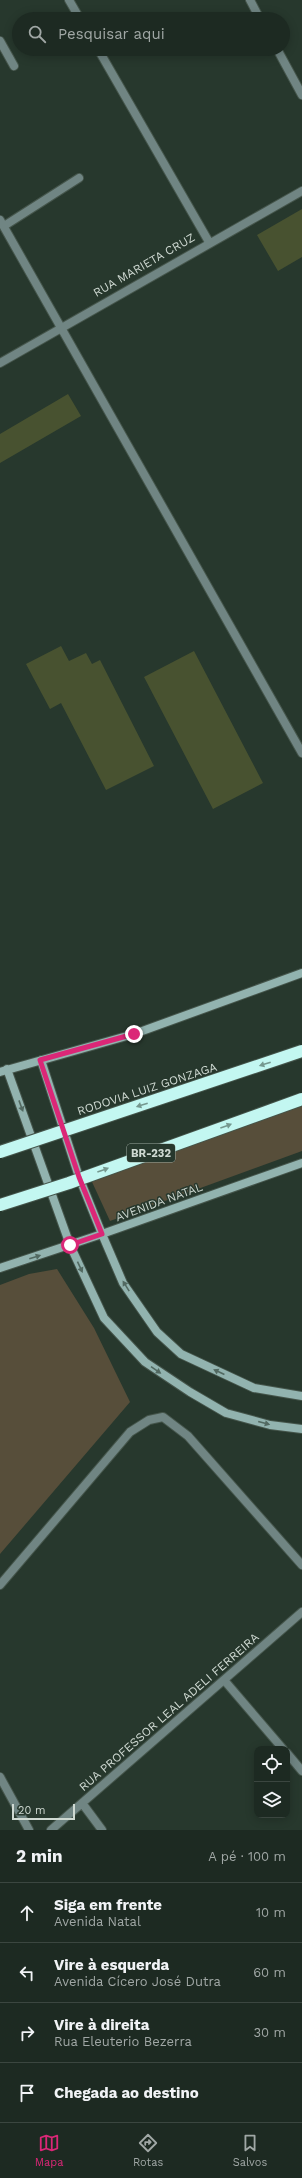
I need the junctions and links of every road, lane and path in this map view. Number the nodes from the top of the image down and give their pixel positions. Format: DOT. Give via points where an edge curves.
graph roads {
  1 [pos="69,0"];
  2 [pos="250,0"];
  3 [pos="76,12"];
  4 [pos="256,12"];
  5 [pos="0,41"];
  6 [pos="102,56"];
  7 [pos="281,56"];
  8 [pos="14,66"];
  9 [pos="302,95"];
  10 [pos="79,178"];
  11 [pos="302,191"];
  12 [pos="2,223"];
  13 [pos="209,242"];
  14 [pos="62,326"];
  15 [pos="0,363"];
  16 [pos="302,753"];
  17 [pos="302,973"];
  18 [pos="302,1051"];
  19 [pos="40,1060"];
  20 [pos="4,1071"];
  21 [pos="302,1099"];
  22 [pos="0,1152"];
  23 [pos="302,1163"];
  24 [pos="0,1205"];
  25 [pos="102,1234"];
  26 [pos="70,1245"];
  27 [pos="0,1268"];
  28 [pos="302,1396"];
  29 [pos="302,1429"];
  30 [pos="302,1565"];
  31 [pos="0,1585"];
  32 [pos="302,1612"];
  33 [pos="224,1680"];
  34 [pos="280,1746"];
  35 [pos="290,1757"];
  36 [pos="302,1771"];
  37 [pos="0,1777"];
  38 [pos="82,1803"];
  39 [pos="29,1830"];
  40 [pos="51,1830"];
  41 [pos="102,1830"];
  1 -- 3 [label="street"];
  2 -- 4 [label="street"];
  5 -- 8 [label="street"];
  6 -- 13 [label="street"];
  7 -- 9 [label="street"];
  10 -- 12 [label="street"];
  11 -- 13 [label="street, RUA MARIETA CRUZ"];
  12 -- 14 [label="street"];
  13 -- 14 [label="street, RUA MARIETA CRUZ"];
  14 -- 15 [label="street, RUA MARIETA CRUZ"];
  14 -- 16 [label="street"];
  17 -- 19 [label="street" via="134,1034"];
  18 -- 22 [label="highway, RODOVIA LUIZ GONZAGA, one-way, bridge"];
  19 -- 20 [label="street"];
  19 -- 25 [label="street" via="79,1177"];
  20 -- 26 [label="street, one-way"];
  24 -- 21 [label="highway, BR-232, one-way, bridge" via="69,1183"];
  23 -- 25 [label="street, AVENIDA NATAL"];
  25 -- 26 [label="street, AVENIDA NATAL"];
  28 -- 25 [label="street, one-way" via="254,1388 181,1354 157,1332 123,1283"];
  27 -- 26 [label="street, AVENIDA NATAL, one-way"];
  26 -- 29 [label="street, one-way" via="104,1318 145,1362 226,1414 270,1425"];
  30 -- 31 [label="street" via="188,1436 163,1417 149,1420 130,1432"];
  32 -- 33 [label="street, RUA PROFESSOR LEAL ADELI FERREIRA"];
  33 -- 34 [label="street"];
  33 -- 38 [label="street, RUA PROFESSOR LEAL ADELI FERREIRA"];
  35 -- 36 [label="street"];
  37 -- 39 [label="street"];
  38 -- 40 [label="street, RUA PROFESSOR LEAL ADELI FERREIRA"];
  38 -- 41 [label="street"];
}
